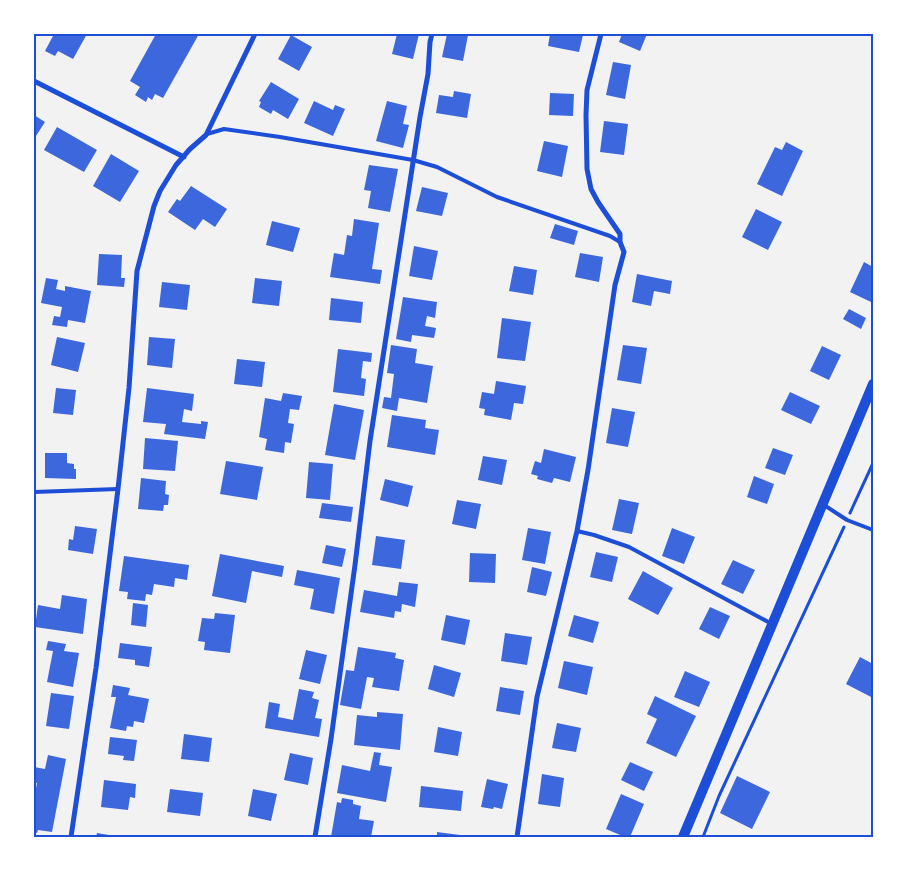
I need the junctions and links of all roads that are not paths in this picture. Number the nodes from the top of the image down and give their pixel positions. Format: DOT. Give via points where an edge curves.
graph roads {
  1 [pos="255,34"];
  2 [pos="432,34"];
  3 [pos="601,34"];
  4 [pos="34,81"];
  5 [pos="206,135"];
  6 [pos="184,157"];
  7 [pos="413,160"];
  8 [pos="620,242"];
  9 [pos="873,384"];
  10 [pos="871,395"];
  11 [pos="118,489"];
  12 [pos="34,492"];
  13 [pos="823,504"];
  14 [pos="873,530"];
  15 [pos="577,531"];
  16 [pos="773,624"];
  17 [pos="71,837"];
  18 [pos="315,837"];
  19 [pos="517,837"];
  20 [pos="683,837"];
  1 -- 5 [label="street"];
  2 -- 7 [label="street"];
  3 -- 8 [label="street" via="587,90 587,169 591,189 620,234"];
  4 -- 6 [label="street"];
  5 -- 6 [label="street"];
  5 -- 7 [label="lane" via="224,129"];
  6 -- 11 [label="street" via="170,174 154,206 137,271"];
  7 -- 8 [label="lane" via="436,167 497,197"];
  7 -- 18 [label="street"];
  8 -- 15 [label="street" via="624,252 615,285"];
  9 -- 10 [label="main road"];
  10 -- 13 [label="main road"];
  11 -- 12 [label="lane"];
  11 -- 17 [label="street"];
  13 -- 14 [label="lane" via="847,520"];
  13 -- 16 [label="main road"];
  15 -- 16 [label="lane" via="628,547"];
  15 -- 19 [label="street" via="536,697"];
  16 -- 20 [label="main road"];
}
